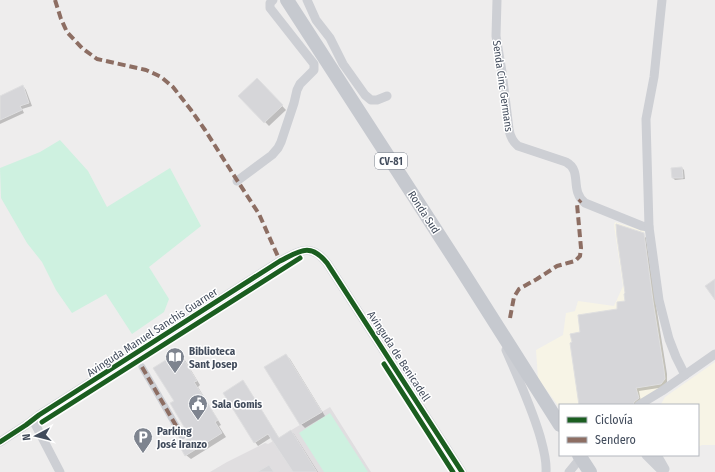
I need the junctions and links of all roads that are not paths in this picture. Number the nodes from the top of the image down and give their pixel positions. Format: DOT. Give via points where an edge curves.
graph roads {
  1 [pos="273,0"];
  2 [pos="287,0"];
  3 [pos="306,0"];
  4 [pos="497,0"];
  5 [pos="662,0"];
  6 [pos="387,96"];
  7 [pos="237,182"];
  8 [pos="649,227"];
  9 [pos="318,253"];
  10 [pos="495,322"];
  11 [pos="715,354"];
  12 [pos="142,367"];
  13 [pos="685,375"];
  14 [pos="662,392"];
  15 [pos="640,404"];
  16 [pos="656,404"];
  17 [pos="33,420"];
  18 [pos="559,423"];
  19 [pos="182,436"];
  20 [pos="0,442"];
  21 [pos="580,456"];
  22 [pos="582,456"];
  23 [pos="647,456"];
  24 [pos="657,456"];
  25 [pos="60,472"];
  26 [pos="462,472"];
  27 [pos="546,472"];
  28 [pos="569,472"];
  29 [pos="590,472"];
  30 [pos="664,472"];
  1 -- 7 [label="street" via="270,8 314,64 314,70 297,90 278,148"];
  2 -- 10 [label="main road, Ronda Sud / CV-81"];
  3 -- 6 [label="street" via="343,64 365,95 371,100"];
  4 -- 8 [label="street, Senda Cinc Germans" via="496,36 512,140 518,146 571,164 575,170 578,195 585,203"];
  5 -- 8 [label="street" via="654,77 646,119"];
  8 -- 13 [label="street" via="659,300 669,338"];
  9 -- 17 [label="street, Avinguda Manuel Sanchis Guarner" via="303,250 280,261"];
  9 -- 26 [label="street, Avinguda de Benicadell" via="332,270"];
  10 -- 18 [label="main road, Ronda Sud / CV-81"];
  10 -- 27 [label="street" via="537,428 546,460"];
  11 -- 13 [label="street"];
  12 -- 19 [label="street"];
  13 -- 14 [label="street"];
  14 -- 15 [label="street"];
  14 -- 16 [label="street"];
  17 -- 20 [label="street, Avinguda Manuel Sanchis Guarner"];
  17 -- 25 [label="street"];
  21 -- 29 [label="main road"];
  22 -- 28 [label="street"];
  23 -- 30 [label="street"];
  24 -- 30 [label="street"];
}
